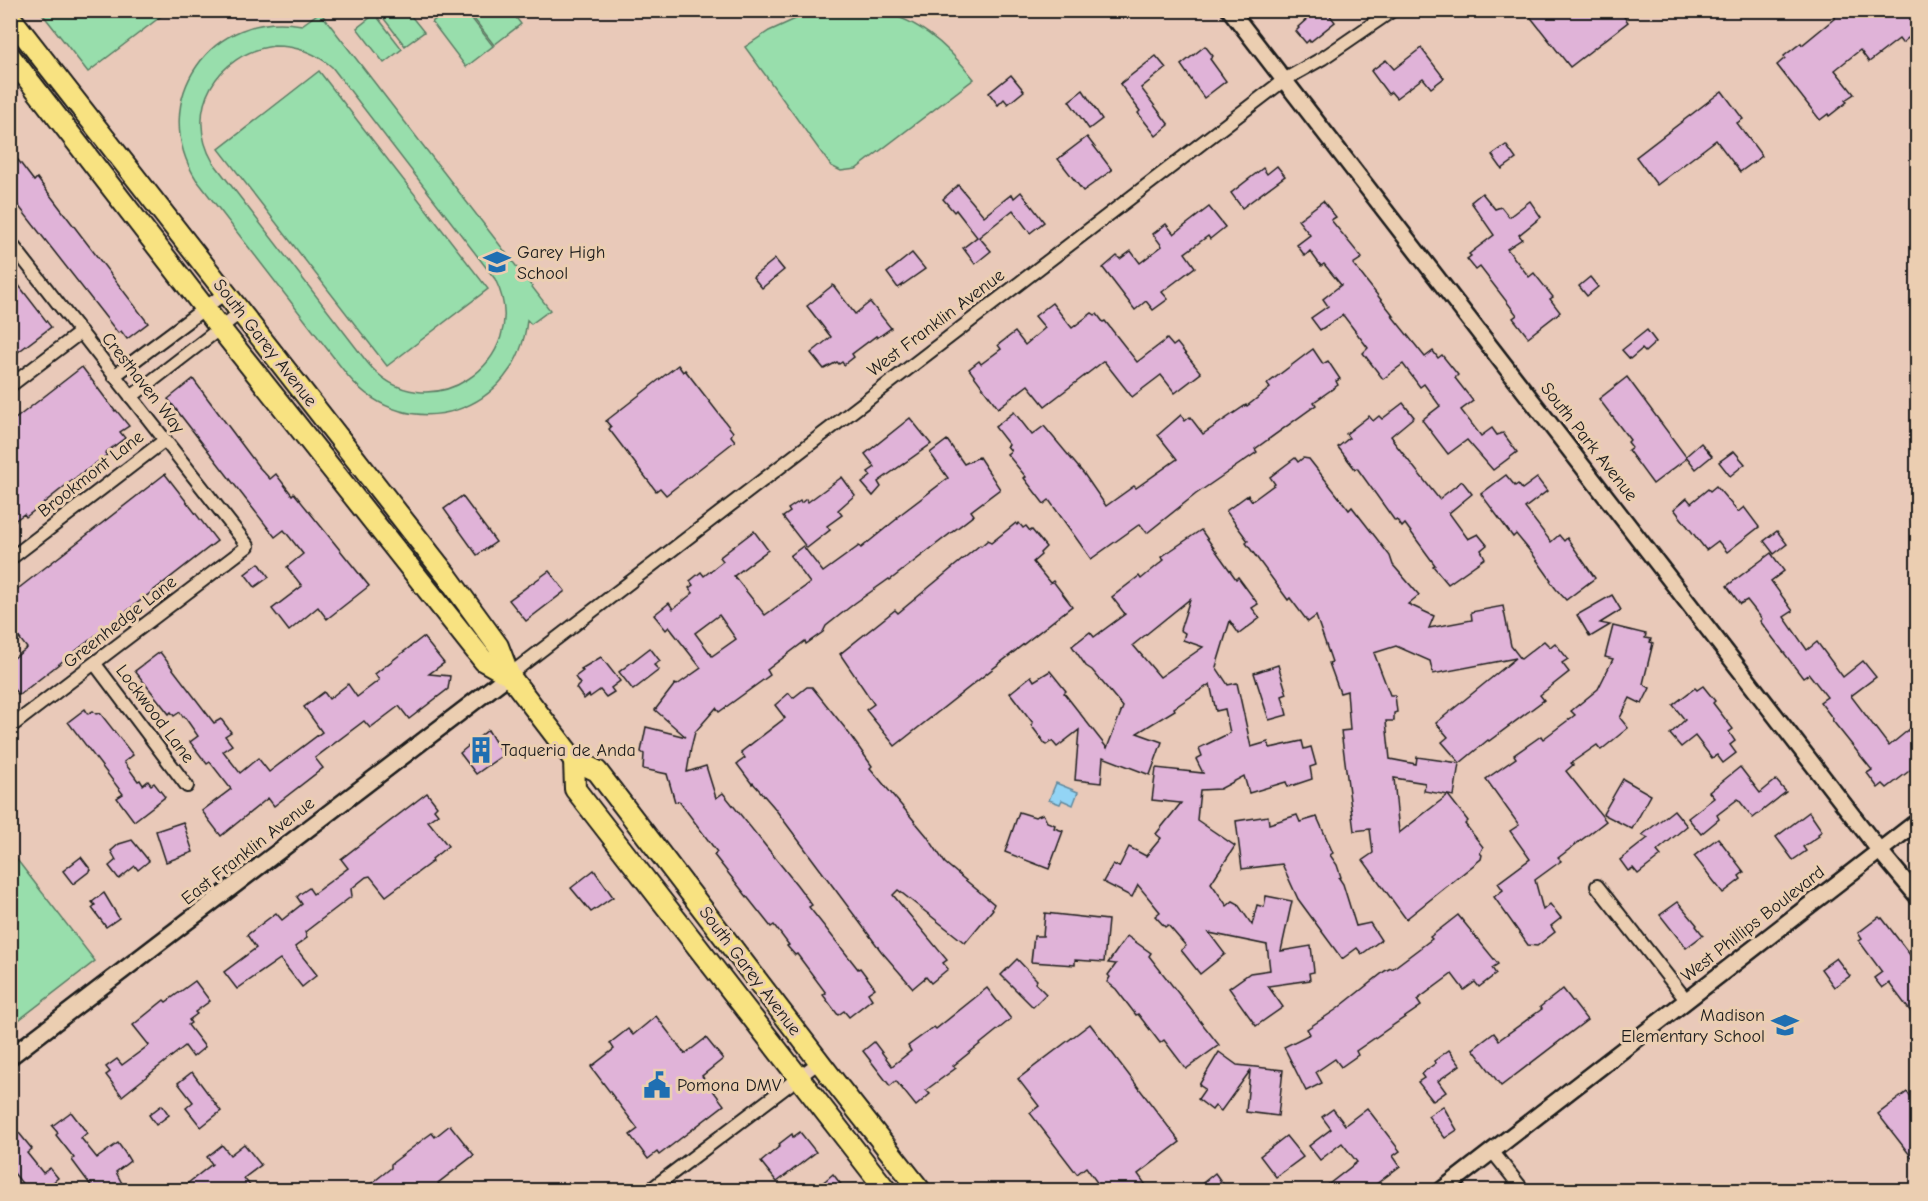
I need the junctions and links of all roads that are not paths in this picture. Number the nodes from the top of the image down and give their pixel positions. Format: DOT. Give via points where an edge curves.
graph roads {
  1 [pos="1230,10"];
  2 [pos="1393,10"];
  3 [pos="10,17"];
  4 [pos="10,56"];
  5 [pos="1284,80"];
  6 [pos="10,242"];
  7 [pos="225,293"];
  8 [pos="205,308"];
  9 [pos="241,312"];
  10 [pos="220,328"];
  11 [pos="81,332"];
  12 [pos="114,375"];
  13 [pos="10,386"];
  14 [pos="131,397"];
  15 [pos="165,440"];
  16 [pos="248,546"];
  17 [pos="10,559"];
  18 [pos="95,664"];
  19 [pos="509,675"];
  20 [pos="12,724"];
  21 [pos="574,760"];
  22 [pos="187,786"];
  23 [pos="1917,821"];
  24 [pos="1880,850"];
  25 [pos="1597,886"];
  26 [pos="1917,897"];
  27 [pos="1687,1000"];
  28 [pos="10,1058"];
  29 [pos="819,1062"];
  30 [pos="799,1078"];
  31 [pos="1492,1151"];
  32 [pos="650,1191"];
  33 [pos="886,1191"];
  34 [pos="920,1191"];
  35 [pos="1442,1191"];
  36 [pos="1523,1191"];
  1 -- 5 [label="street, South Park Avenue"];
  2 -- 5 [label="street, West Franklin Avenue"];
  3 -- 7 [label="main road, South Garey Avenue"];
  4 -- 8 [label="main road, South Garey Avenue"];
  5 -- 19 [label="street, West Franklin Avenue"];
  5 -- 24 [label="street, South Park Avenue"];
  6 -- 11 [label="street, Cresthaven Way"];
  7 -- 8 [label="street"];
  7 -- 9 [label="main road, South Garey Avenue"];
  8 -- 10 [label="main road, South Garey Avenue"];
  8 -- 12 [label="street"];
  9 -- 10 [label="street"];
  9 -- 19 [label="main road, South Garey Avenue" via="447,576 498,646"];
  10 -- 14 [label="street"];
  10 -- 19 [label="main road, South Garey Avenue" via="484,661"];
  11 -- 12 [label="street, Cresthaven Way"];
  11 -- 13 [label="street"];
  12 -- 14 [label="street, Cresthaven Way"];
  14 -- 15 [label="street, Cresthaven Way"];
  15 -- 16 [label="street, Cresthaven Way"];
  15 -- 17 [label="street, Brookmont Lane"];
  16 -- 18 [label="street, Greenhedge Lane"];
  18 -- 20 [label="street, Greenhedge Lane"];
  18 -- 22 [label="street, Lockwood Lane"];
  19 -- 21 [label="main road, South Garey Avenue"];
  19 -- 28 [label="street, East Franklin Avenue"];
  21 -- 29 [label="main road, South Garey Avenue" via="597,771"];
  21 -- 30 [label="main road, South Garey Avenue" via="575,789"];
  23 -- 24 [label="street, West Phillips Boulevard"];
  24 -- 26 [label="street, South Park Avenue"];
  24 -- 27 [label="street, West Phillips Boulevard"];
  25 -- 27 [label="street"];
  27 -- 31 [label="street, West Phillips Boulevard"];
  29 -- 30 [label="street"];
  29 -- 34 [label="main road, South Garey Avenue"];
  30 -- 32 [label="street"];
  30 -- 33 [label="main road, South Garey Avenue"];
  31 -- 35 [label="street, West Phillips Boulevard"];
  31 -- 36 [label="street"];
}
